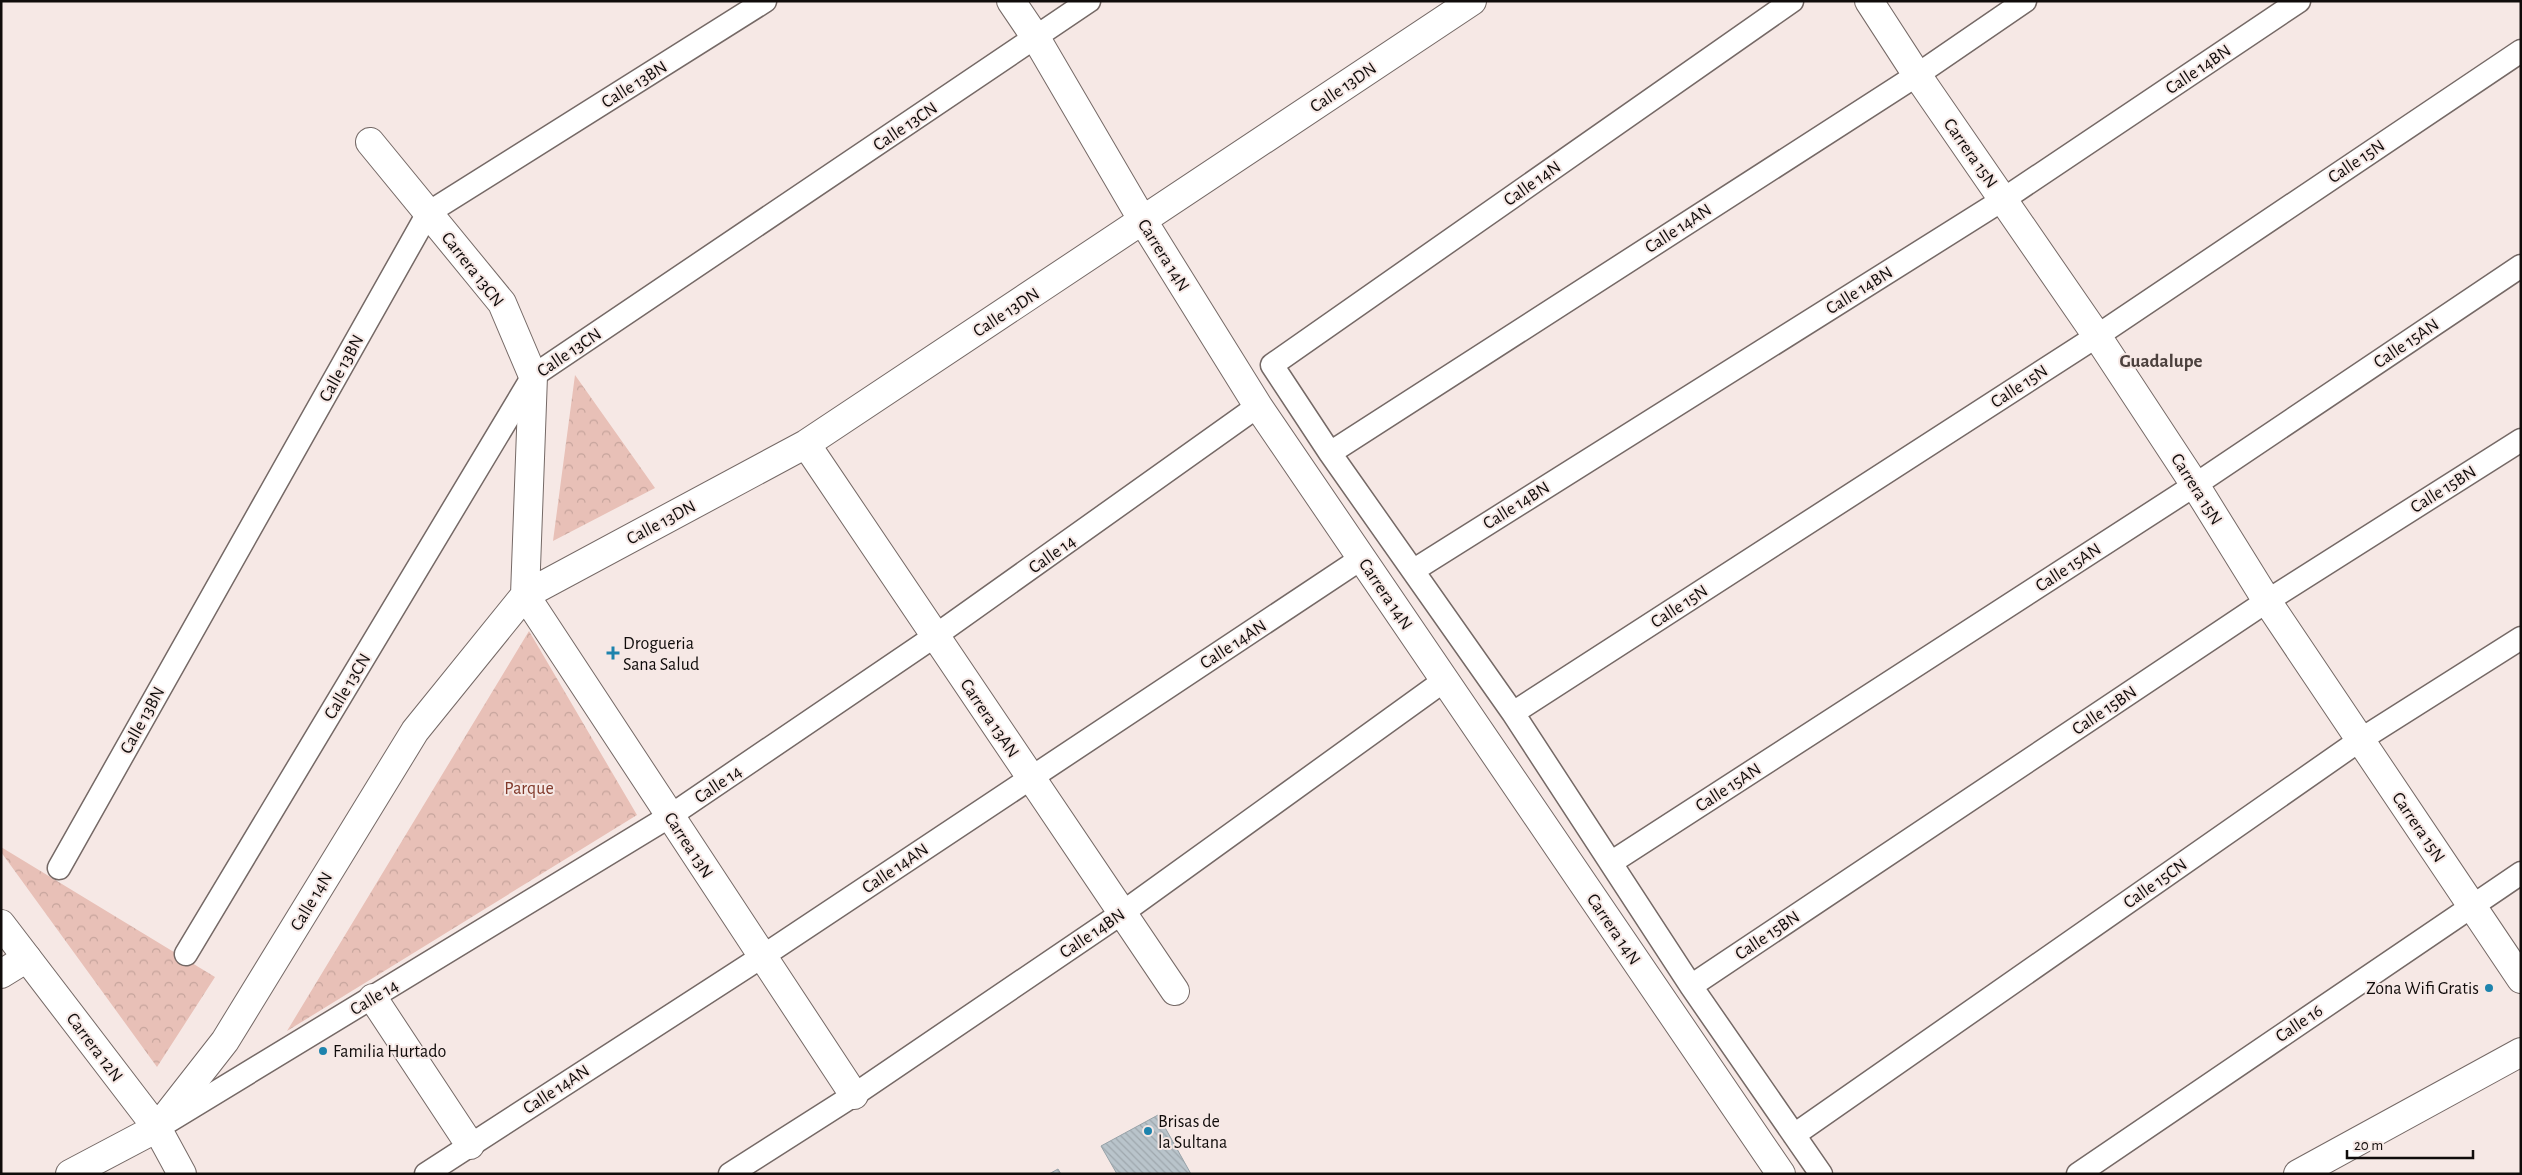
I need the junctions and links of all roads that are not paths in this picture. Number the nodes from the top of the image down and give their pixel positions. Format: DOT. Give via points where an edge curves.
graph roads {
  1 [pos="765,1"];
  2 [pos="1011,1"];
  3 [pos="1089,1"];
  4 [pos="1472,1"];
  5 [pos="1792,1"];
  6 [pos="1869,1"];
  7 [pos="2025,1"];
  8 [pos="2299,1"];
  9 [pos="1036,38"];
  10 [pos="2521,51"];
  11 [pos="1917,74"];
  12 [pos="370,142"];
  13 [pos="2004,199"];
  14 [pos="428,214"];
  15 [pos="1143,221"];
  16 [pos="2521,266"];
  17 [pos="2097,336"];
  18 [pos="533,376"];
  19 [pos="1258,406"];
  20 [pos="2521,440"];
  21 [pos="806,444"];
  22 [pos="1330,453"];
  23 [pos="2195,485"];
  24 [pos="1362,558"];
  25 [pos="1414,570"];
  26 [pos="525,595"];
  27 [pos="2267,601"];
  28 [pos="935,636"];
  29 [pos="2521,638"];
  30 [pos="1445,680"];
  31 [pos="1513,713"];
  32 [pos="2360,740"];
  33 [pos="1031,778"];
  34 [pos="670,816"];
  35 [pos="1612,862"];
  36 [pos="58,868"];
  37 [pos="2521,873"];
  38 [pos="2472,905"];
  39 [pos="1122,913"];
  40 [pos="1,924"];
  41 [pos="186,954"];
  42 [pos="762,956"];
  43 [pos="27,958"];
  44 [pos="1,974"];
  45 [pos="2521,980"];
  46 [pos="1691,986"];
  47 [pos="1175,991"];
  48 [pos="373,998"];
  49 [pos="2521,1052"];
  50 [pos="854,1095"];
  51 [pos="157,1128"];
  52 [pos="1794,1134"];
  53 [pos="470,1145"];
  54 [pos="70,1174"];
  55 [pos="182,1174"];
  56 [pos="426,1174"];
  57 [pos="730,1174"];
  58 [pos="1781,1174"];
  59 [pos="1821,1174"];
  60 [pos="2078,1174"];
  61 [pos="2298,1174"];
  1 -- 14 [label="lane, Calle 13BN"];
  2 -- 9 [label="street, Carrera 14N"];
  3 -- 9 [label="lane, Calle 13CN"];
  4 -- 15 [label="street, Calle 13DN"];
  5 -- 22 [label="lane, Calle 14N" via="1272,365"];
  6 -- 11 [label="street, Carrera 15N"];
  7 -- 11 [label="lane, Calle 14AN"];
  8 -- 13 [label="lane, Calle 14BN"];
  9 -- 15 [label="street, Carrera 14N"];
  9 -- 18 [label="lane, Calle 13CN"];
  10 -- 17 [label="lane, Calle 15N"];
  11 -- 13 [label="street, Carrera 15N"];
  11 -- 22 [label="lane, Calle 14AN"];
  12 -- 14 [label="street, Carrera 13CN"];
  13 -- 17 [label="street, Carrera 15N"];
  13 -- 25 [label="lane, Calle 14BN"];
  14 -- 18 [label="street, Carrera 13CN" via="502,303"];
  14 -- 36 [label="lane, Calle 13BN"];
  15 -- 19 [label="street, Carrera 14N"];
  15 -- 21 [label="street, Calle 13DN"];
  16 -- 23 [label="lane, Calle 15AN"];
  17 -- 23 [label="street, Carrera 15N"];
  17 -- 31 [label="lane, Calle 15N"];
  18 -- 26 [label="street, Carrera 13CN"];
  18 -- 41 [label="lane, Calle 13CN"];
  19 -- 24 [label="street, Carrera 14N"];
  19 -- 28 [label="lane, Calle 14"];
  20 -- 27 [label="lane, Calle 15BN"];
  21 -- 26 [label="street, Calle 13DN"];
  21 -- 28 [label="street, Carrera 13AN"];
  22 -- 25 [label="lane"];
  23 -- 27 [label="street, Carrera 15N"];
  23 -- 35 [label="lane, Calle 15AN"];
  24 -- 30 [label="street, Carrera 14N"];
  24 -- 33 [label="lane, Calle 14AN"];
  25 -- 31 [label="lane"];
  26 -- 34 [label="street, Carrea 13N"];
  26 -- 51 [label="street, Calle 14N" via="415,731 225,1041"];
  27 -- 32 [label="street, Carrera 15N"];
  27 -- 46 [label="lane, Calle 15BN"];
  28 -- 33 [label="street, Carrera 13AN"];
  28 -- 34 [label="lane, Calle 14"];
  29 -- 32 [label="lane, Calle 15CN"];
  30 -- 39 [label="lane, Calle 14BN"];
  30 -- 58 [label="street, Carrera 14N"];
  31 -- 35 [label="lane"];
  32 -- 38 [label="street, Carrera 15N"];
  32 -- 52 [label="lane, Calle 15CN"];
  33 -- 39 [label="street, Carrera 13AN"];
  33 -- 42 [label="lane, Calle 14AN"];
  34 -- 42 [label="street, Carrea 13N"];
  34 -- 48 [label="lane, Calle 14"];
  35 -- 46 [label="lane"];
  37 -- 38 [label="lane, Calle 16"];
  38 -- 45 [label="street, Carrera 15N"];
  38 -- 60 [label="lane, Calle 16"];
  39 -- 47 [label="street, Carrera 13AN"];
  39 -- 50 [label="lane, Calle 14BN"];
  40 -- 43 [label="street, Carrera 12N"];
  42 -- 50 [label="street, Carrea 13N"];
  42 -- 53 [label="lane, Calle 14AN"];
  43 -- 44 [label="street"];
  43 -- 51 [label="street, Carrera 12N"];
  46 -- 52 [label="lane"];
  48 -- 51 [label="lane, Calle 14"];
  48 -- 53 [label="street"];
  49 -- 61 [label="street"];
  50 -- 57 [label="lane, Calle 14BN"];
  51 -- 54 [label="street, Calle 14N"];
  51 -- 55 [label="street, Carrera 12N"];
  52 -- 59 [label="lane"];
  53 -- 56 [label="lane, Calle 14AN"];
}
